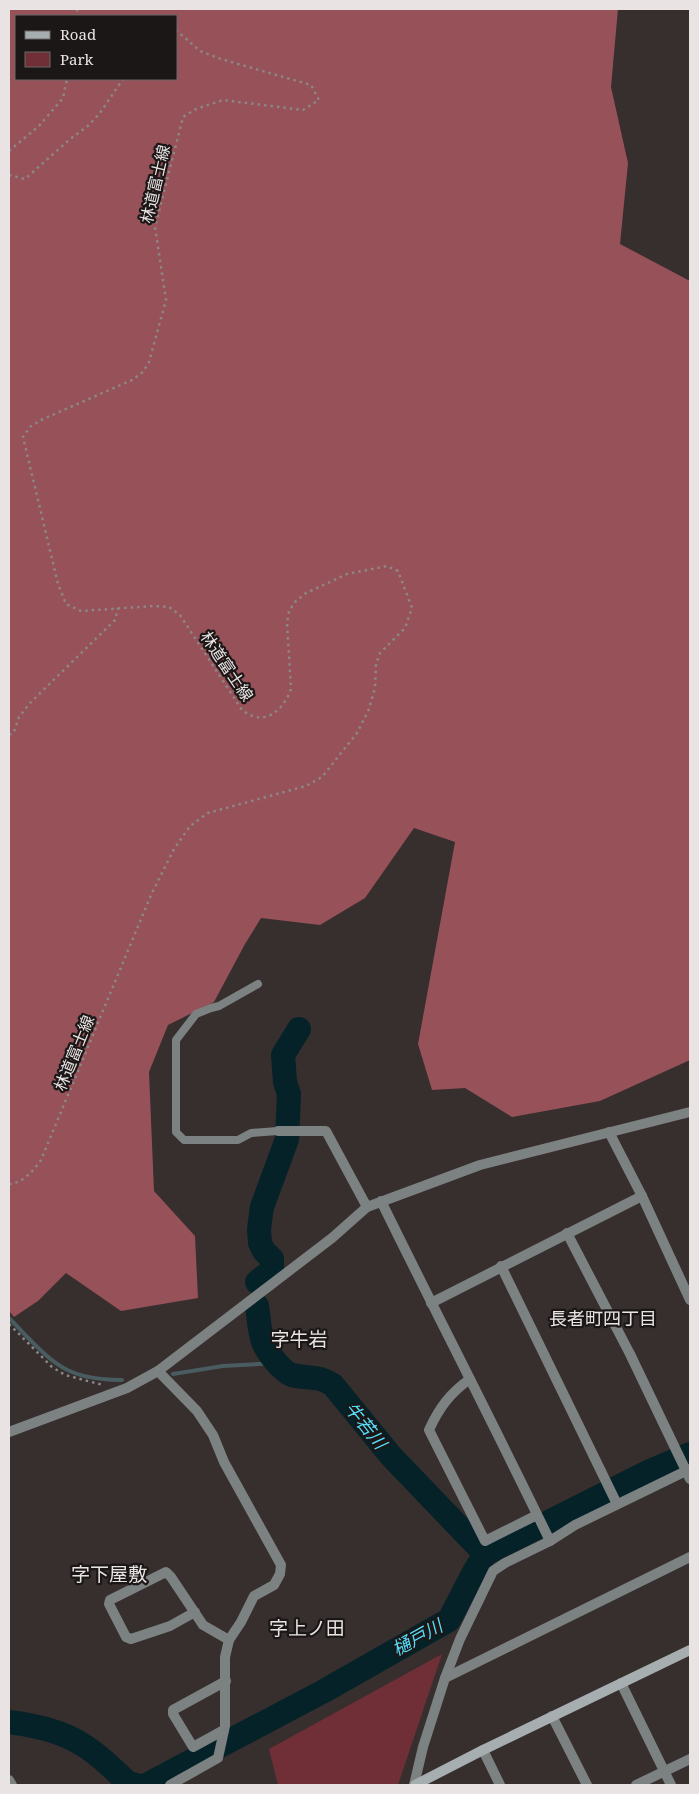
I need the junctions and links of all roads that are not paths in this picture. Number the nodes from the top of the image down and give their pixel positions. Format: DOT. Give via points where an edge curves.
graph roads {
  1 [pos="258,984"];
  2 [pos="690,1112"];
  3 [pos="278,1131"];
  4 [pos="608,1132"];
  5 [pos="642,1196"];
  6 [pos="381,1201"];
  7 [pos="367,1207"];
  8 [pos="567,1233"];
  9 [pos="501,1266"];
  10 [pos="690,1300"];
  11 [pos="431,1303"];
  12 [pos="158,1371"];
  13 [pos="470,1379"];
  14 [pos="9,1432"];
  15 [pos="689,1473"];
  16 [pos="617,1504"];
  17 [pos="538,1516"];
  18 [pos="550,1541"];
  19 [pos="690,1557"];
  20 [pos="195,1612"];
  21 [pos="229,1640"];
  22 [pos="690,1650"];
  23 [pos="444,1678"];
  24 [pos="226,1681"];
  25 [pos="621,1683"];
  26 [pos="552,1716"];
  27 [pos="224,1734"];
  28 [pos="483,1750"];
  29 [pos="690,1759"];
  30 [pos="664,1772"];
  31 [pos="9,1780"];
  32 [pos="12,1785"];
  33 [pos="170,1785"];
  34 [pos="415,1785"];
  35 [pos="500,1785"];
  36 [pos="588,1785"];
  37 [pos="636,1785"];
  38 [pos="671,1785"];
  1 -- 3 [label="lane" via="219,1006 196,1014 176,1040 176,1132 184,1140 238,1140 251,1134"];
  2 -- 4 [label="street"];
  3 -- 7 [label="street" via="326,1130"];
  4 -- 5 [label="street"];
  4 -- 6 [label="street" via="480,1166"];
  5 -- 8 [label="street"];
  5 -- 10 [label="street"];
  6 -- 7 [label="street"];
  6 -- 11 [label="street"];
  7 -- 12 [label="street" via="332,1238"];
  8 -- 9 [label="street"];
  8 -- 15 [label="street"];
  9 -- 11 [label="street"];
  9 -- 16 [label="street"];
  11 -- 13 [label="street"];
  12 -- 14 [label="street" via="127,1388"];
  12 -- 21 [label="street" via="197,1411 213,1435 229,1471 281,1565 274,1586 254,1596"];
  13 -- 17 [label="street"];
  13 -- 17 [label="street" via="439,1408 429,1430 485,1541"];
  15 -- 16 [label="street"];
  16 -- 18 [label="street"];
  17 -- 18 [label="street"];
  18 -- 23 [label="street" via="494,1571"];
  19 -- 23 [label="street"];
  20 -- 20 [label="street" via="166,1572 110,1600 109,1604 126,1637 131,1639 170,1626"];
  20 -- 21 [label="street" via="203,1625"];
  21 -- 24 [label="street"];
  22 -- 25 [label="street"];
  23 -- 34 [label="street"];
  24 -- 27 [label="street"];
  24 -- 27 [label="street" via="173,1710 193,1748"];
  25 -- 26 [label="street"];
  25 -- 30 [label="street"];
  26 -- 28 [label="street"];
  26 -- 36 [label="street"];
  27 -- 33 [label="street" via="218,1758"];
  28 -- 34 [label="street"];
  28 -- 35 [label="street"];
  29 -- 30 [label="street"];
  30 -- 37 [label="street"];
  30 -- 38 [label="street"];
  31 -- 32 [label="street"];
}
